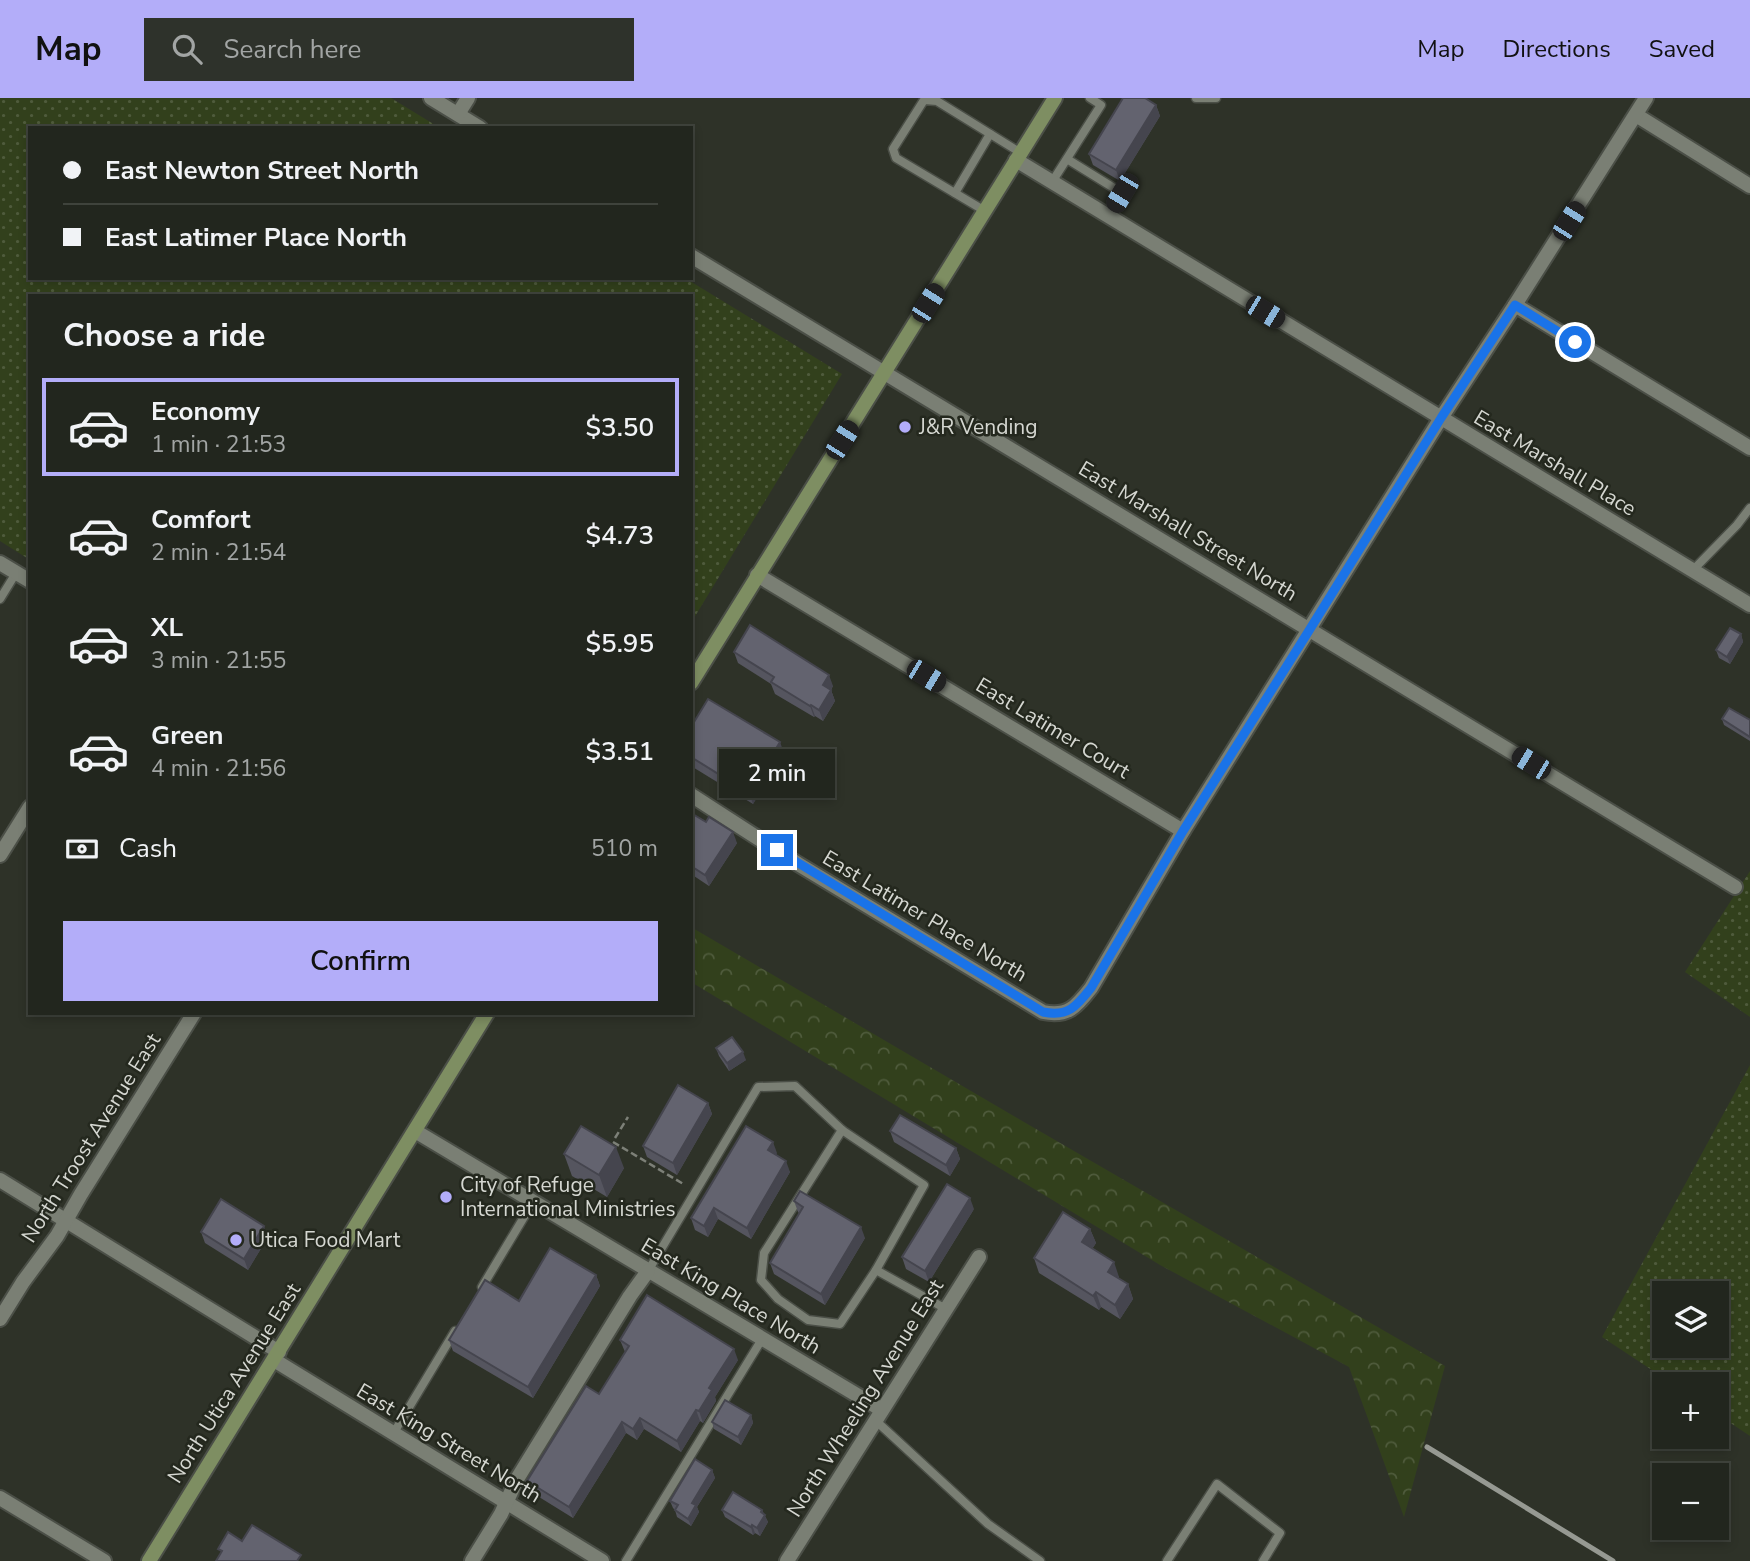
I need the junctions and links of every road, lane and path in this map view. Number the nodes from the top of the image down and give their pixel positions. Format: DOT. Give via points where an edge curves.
graph roads {
  1 [pos="431,98"];
  2 [pos="468,98"];
  3 [pos="1055,98"];
  4 [pos="1090,98"];
  5 [pos="1196,98"];
  6 [pos="1216,98"];
  7 [pos="1646,98"];
  8 [pos="458,114"];
  9 [pos="1636,115"];
  10 [pos="477,126"];
  11 [pos="990,134"];
  12 [pos="1018,156"];
  13 [pos="1066,159"];
  14 [pos="1052,182"];
  15 [pos="1750,186"];
  16 [pos="955,193"];
  17 [pos="985,211"];
  18 [pos="1108,216"];
  19 [pos="693,257"];
  20 [pos="1515,305"];
  21 [pos="885,372"];
  22 [pos="1441,418"];
  23 [pos="1750,449"];
  24 [pos="1750,508"];
  25 [pos="0,563"];
  26 [pos="1693,570"];
  27 [pos="16,573"];
  28 [pos="757,575"];
  29 [pos="28,581"];
  30 [pos="0,599"];
  31 [pos="1750,605"];
  32 [pos="1310,629"];
  33 [pos="693,680"];
  34 [pos="693,796"];
  35 [pos="28,810"];
  36 [pos="1183,831"];
  37 [pos="0,855"];
  38 [pos="1735,887"];
  39 [pos="193,1015"];
  40 [pos="486,1015"];
  41 [pos="628,1117"];
  42 [pos="842,1130"];
  43 [pos="415,1131"];
  44 [pos="0,1180"];
  45 [pos="587,1185"];
  46 [pos="695,1191"];
  47 [pos="533,1202"];
  48 [pos="570,1209"];
  49 [pos="66,1220"];
  50 [pos="979,1257"];
  51 [pos="876,1270"];
  52 [pos="648,1271"];
  53 [pos="477,1295"];
  54 [pos="946,1309"];
  55 [pos="463,1318"];
  56 [pos="0,1320"];
  57 [pos="762,1339"];
  58 [pos="276,1356"];
  59 [pos="878,1415"];
  60 [pos="393,1434"];
  61 [pos="0,1498"];
  62 [pos="506,1503"];
  63 [pos="104,1561"];
  64 [pos="149,1561"];
  65 [pos="472,1561"];
  66 [pos="603,1561"];
  67 [pos="626,1561"];
  68 [pos="787,1561"];
  69 [pos="1040,1561"];
  70 [pos="1167,1561"];
  71 [pos="1263,1561"];
  1 -- 8 [label="street"];
  2 -- 8 [label="street"];
  3 -- 12 [label="main road"];
  4 -- 13 [label="lane" via="1101,105"];
  5 -- 6 [label="lane"];
  7 -- 9 [label="street"];
  8 -- 10 [label="street"];
  9 -- 15 [label="street"];
  9 -- 20 [label="street"];
  11 -- 12 [label="lane"];
  11 -- 16 [label="lane"];
  11 -- 16 [label="lane" via="937,101 923,100 893,149 896,158"];
  12 -- 14 [label="street, East Marshall Place"];
  12 -- 17 [label="main road"];
  13 -- 14 [label="lane"];
  13 -- 18 [label="lane" via="1122,193"];
  14 -- 18 [label="street, East Marshall Place"];
  16 -- 17 [label="lane"];
  17 -- 21 [label="main road"];
  18 -- 22 [label="street, East Marshall Place"];
  19 -- 21 [label="street, East Marshall Street North"];
  20 -- 22 [label="street"];
  20 -- 23 [label="street"];
  21 -- 28 [label="main road"];
  21 -- 32 [label="street, East Marshall Street North"];
  22 -- 26 [label="street, East Marshall Place"];
  22 -- 32 [label="street"];
  24 -- 26 [label="lane"];
  25 -- 27 [label="street"];
  26 -- 31 [label="street, East Marshall Place"];
  27 -- 29 [label="street"];
  27 -- 30 [label="lane"];
  28 -- 33 [label="main road"];
  28 -- 36 [label="street, East Latimer Court"];
  32 -- 36 [label="street"];
  32 -- 38 [label="street, East Marshall Street North"];
  34 -- 36 [label="street, East Latimer Place North" via="1043,1012 1057,1015 1070,1011 1091,988"];
  35 -- 37 [label="street"];
  39 -- 49 [label="street, North Troost Avenue East"];
  40 -- 43 [label="main road, North Utica Avenue East"];
  41 -- 46 [label="path" via="614,1140"];
  42 -- 46 [label="lane" via="795,1086 758,1087"];
  42 -- 51 [label="lane" via="924,1185"];
  42 -- 51 [label="lane" via="764,1253 761,1280 808,1320 840,1324"];
  43 -- 47 [label="street, East King Place North"];
  43 -- 58 [label="main road, North Utica Avenue East"];
  44 -- 49 [label="street, East King Street North"];
  45 -- 48 [label="path"];
  46 -- 52 [label="lane"];
  47 -- 52 [label="street, East King Place North"];
  47 -- 53 [label="lane"];
  49 -- 56 [label="street, North Troost Avenue East"];
  49 -- 58 [label="street, East King Street North"];
  50 -- 54 [label="street, North Wheeling Avenue East"];
  51 -- 54 [label="lane"];
  52 -- 57 [label="street, East King Place North"];
  52 -- 62 [label="street"];
  54 -- 59 [label="street, North Wheeling Avenue East"];
  55 -- 60 [label="lane"];
  57 -- 59 [label="street, East King Place North"];
  57 -- 67 [label="lane"];
  58 -- 60 [label="street, East King Street North"];
  58 -- 64 [label="main road, North Utica Avenue East"];
  59 -- 68 [label="street, North Wheeling Avenue East"];
  59 -- 69 [label="lane" via="988,1524"];
  60 -- 62 [label="street, East King Street North"];
  61 -- 63 [label="street"];
  62 -- 65 [label="street"];
  62 -- 66 [label="street, East King Street North"];
  70 -- 71 [label="lane" via="1217,1484 1280,1533"];
}
